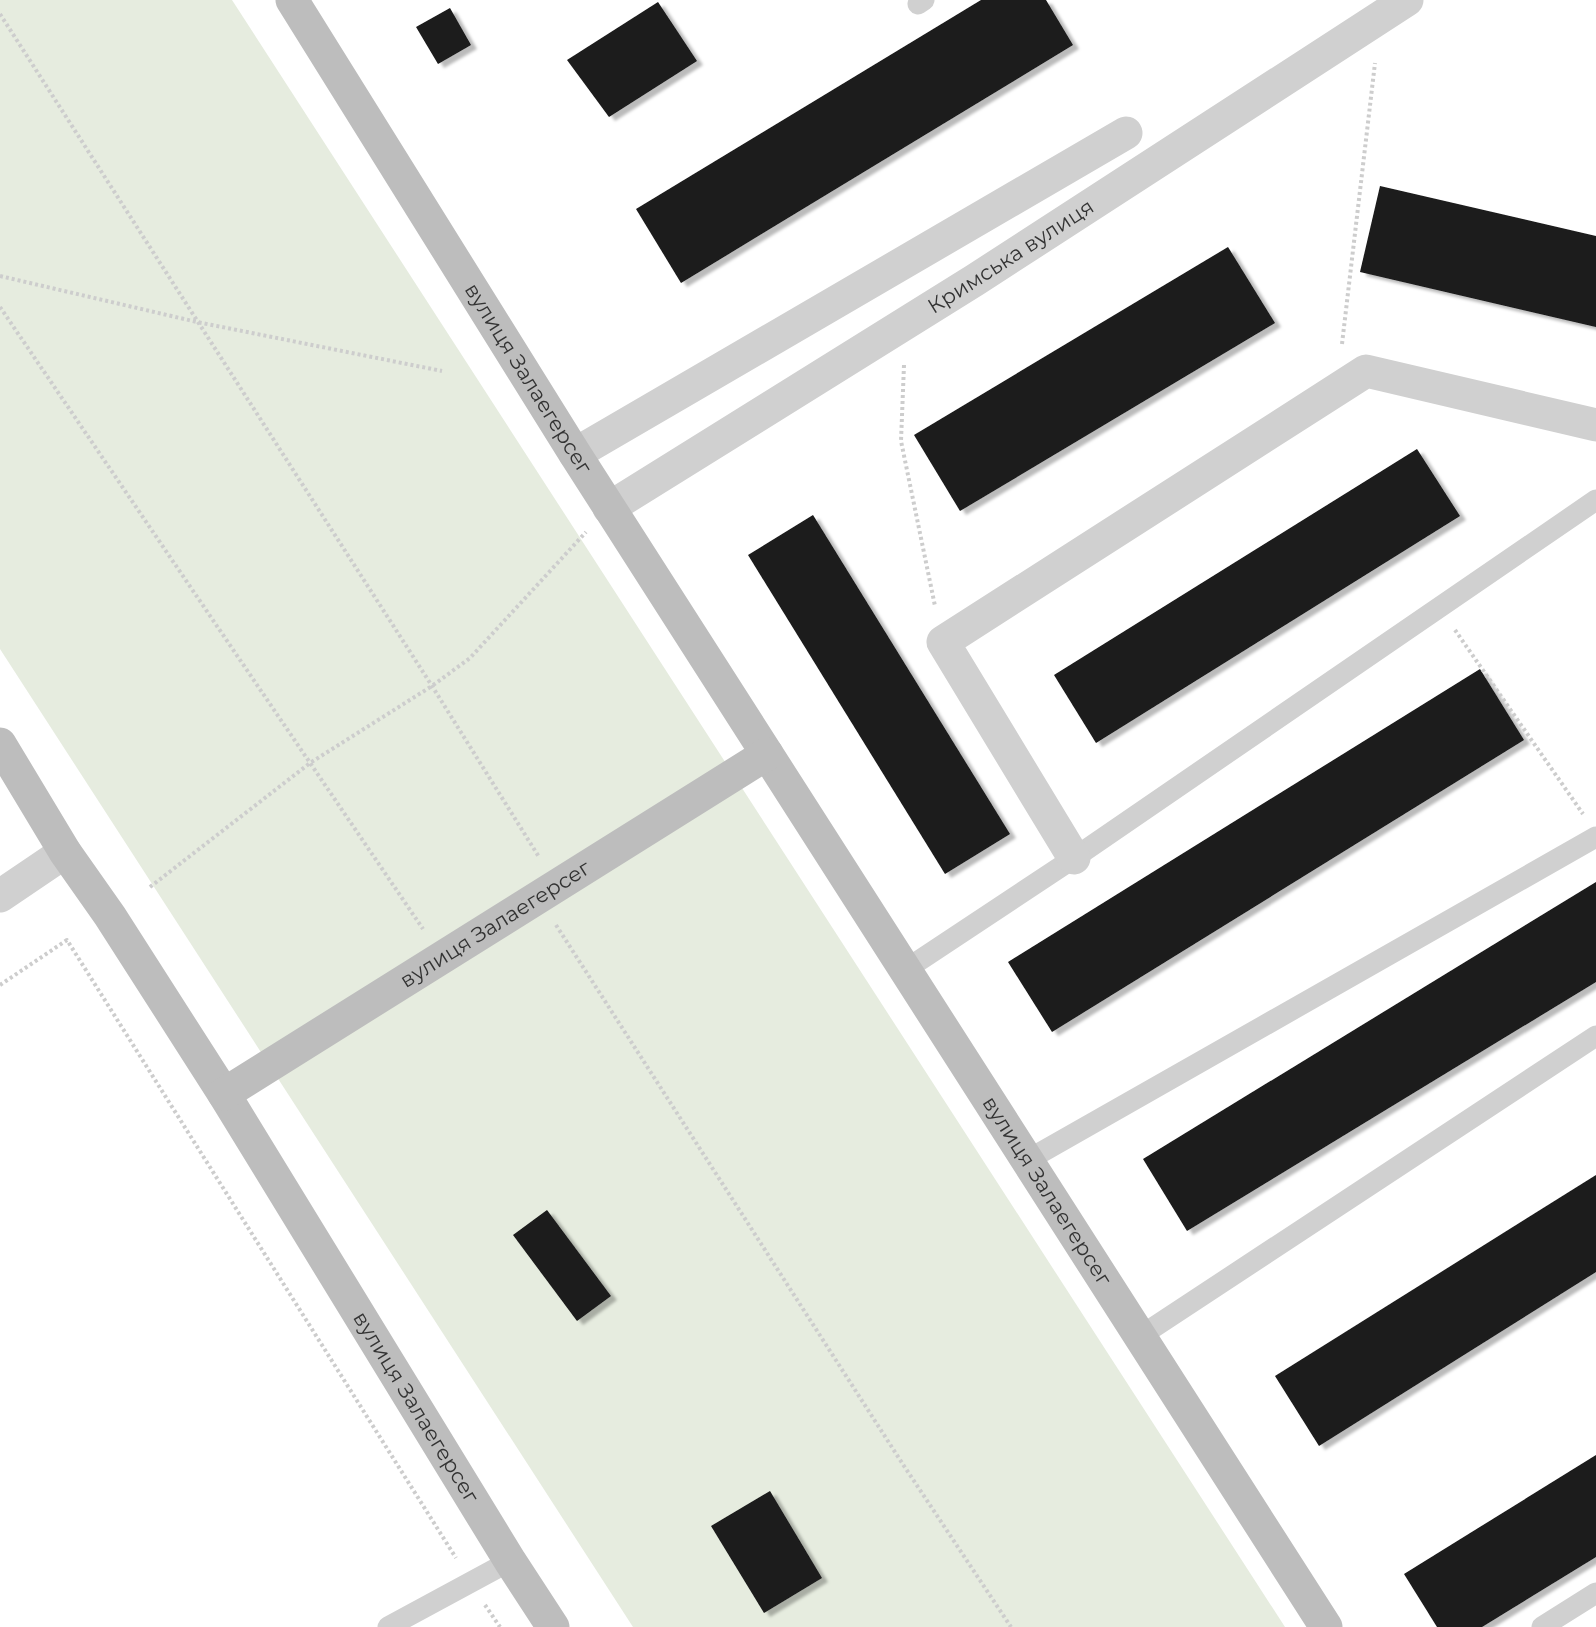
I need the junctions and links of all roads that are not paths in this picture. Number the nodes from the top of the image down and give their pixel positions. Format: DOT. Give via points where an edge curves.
graph roads {
  1 [pos="292,0"];
  2 [pos="1407,0"];
  3 [pos="1125,133"];
  4 [pos="1596,425"];
  5 [pos="575,454"];
  6 [pos="1596,500"];
  7 [pos="609,508"];
  8 [pos="0,744"];
  9 [pos="767,754"];
  10 [pos="1593,830"];
  11 [pos="65,852"];
  12 [pos="1074,858"];
  13 [pos="0,896"];
  14 [pos="904,970"];
  15 [pos="1596,1036"];
  16 [pos="224,1094"];
  17 [pos="1026,1161"];
  18 [pos="1139,1336"];
  19 [pos="510,1562"];
  20 [pos="1596,1593"];
  21 [pos="388,1627"];
  22 [pos="553,1627"];
  23 [pos="1326,1627"];
  24 [pos="1542,1627"];
  1 -- 5 [label="main road, вулиця Залаегерсег"];
  2 -- 7 [label="street, Кримська вулиця" via="906,324"];
  3 -- 5 [label="street"];
  4 -- 12 [label="street" via="1366,371 943,642"];
  5 -- 7 [label="main road, вулиця Залаегерсег"];
  6 -- 12 [label="lane"];
  7 -- 9 [label="main road, вулиця Залаегерсег"];
  8 -- 11 [label="main road, вулиця Залаегерсег"];
  9 -- 14 [label="main road, вулиця Залаегерсег"];
  9 -- 16 [label="main road, вулиця Залаегерсег"];
  10 -- 17 [label="lane"];
  11 -- 13 [label="street"];
  11 -- 16 [label="main road, вулиця Залаегерсег"];
  12 -- 14 [label="lane"];
  14 -- 17 [label="main road, вулиця Залаегерсег"];
  15 -- 18 [label="lane"];
  16 -- 19 [label="main road, вулиця Залаегерсег"];
  17 -- 18 [label="main road, вулиця Залаегерсег"];
  18 -- 23 [label="main road, вулиця Залаегерсег"];
  19 -- 21 [label="lane"];
  19 -- 22 [label="main road, вулиця Залаегерсег"];
  20 -- 24 [label="lane"];
}
